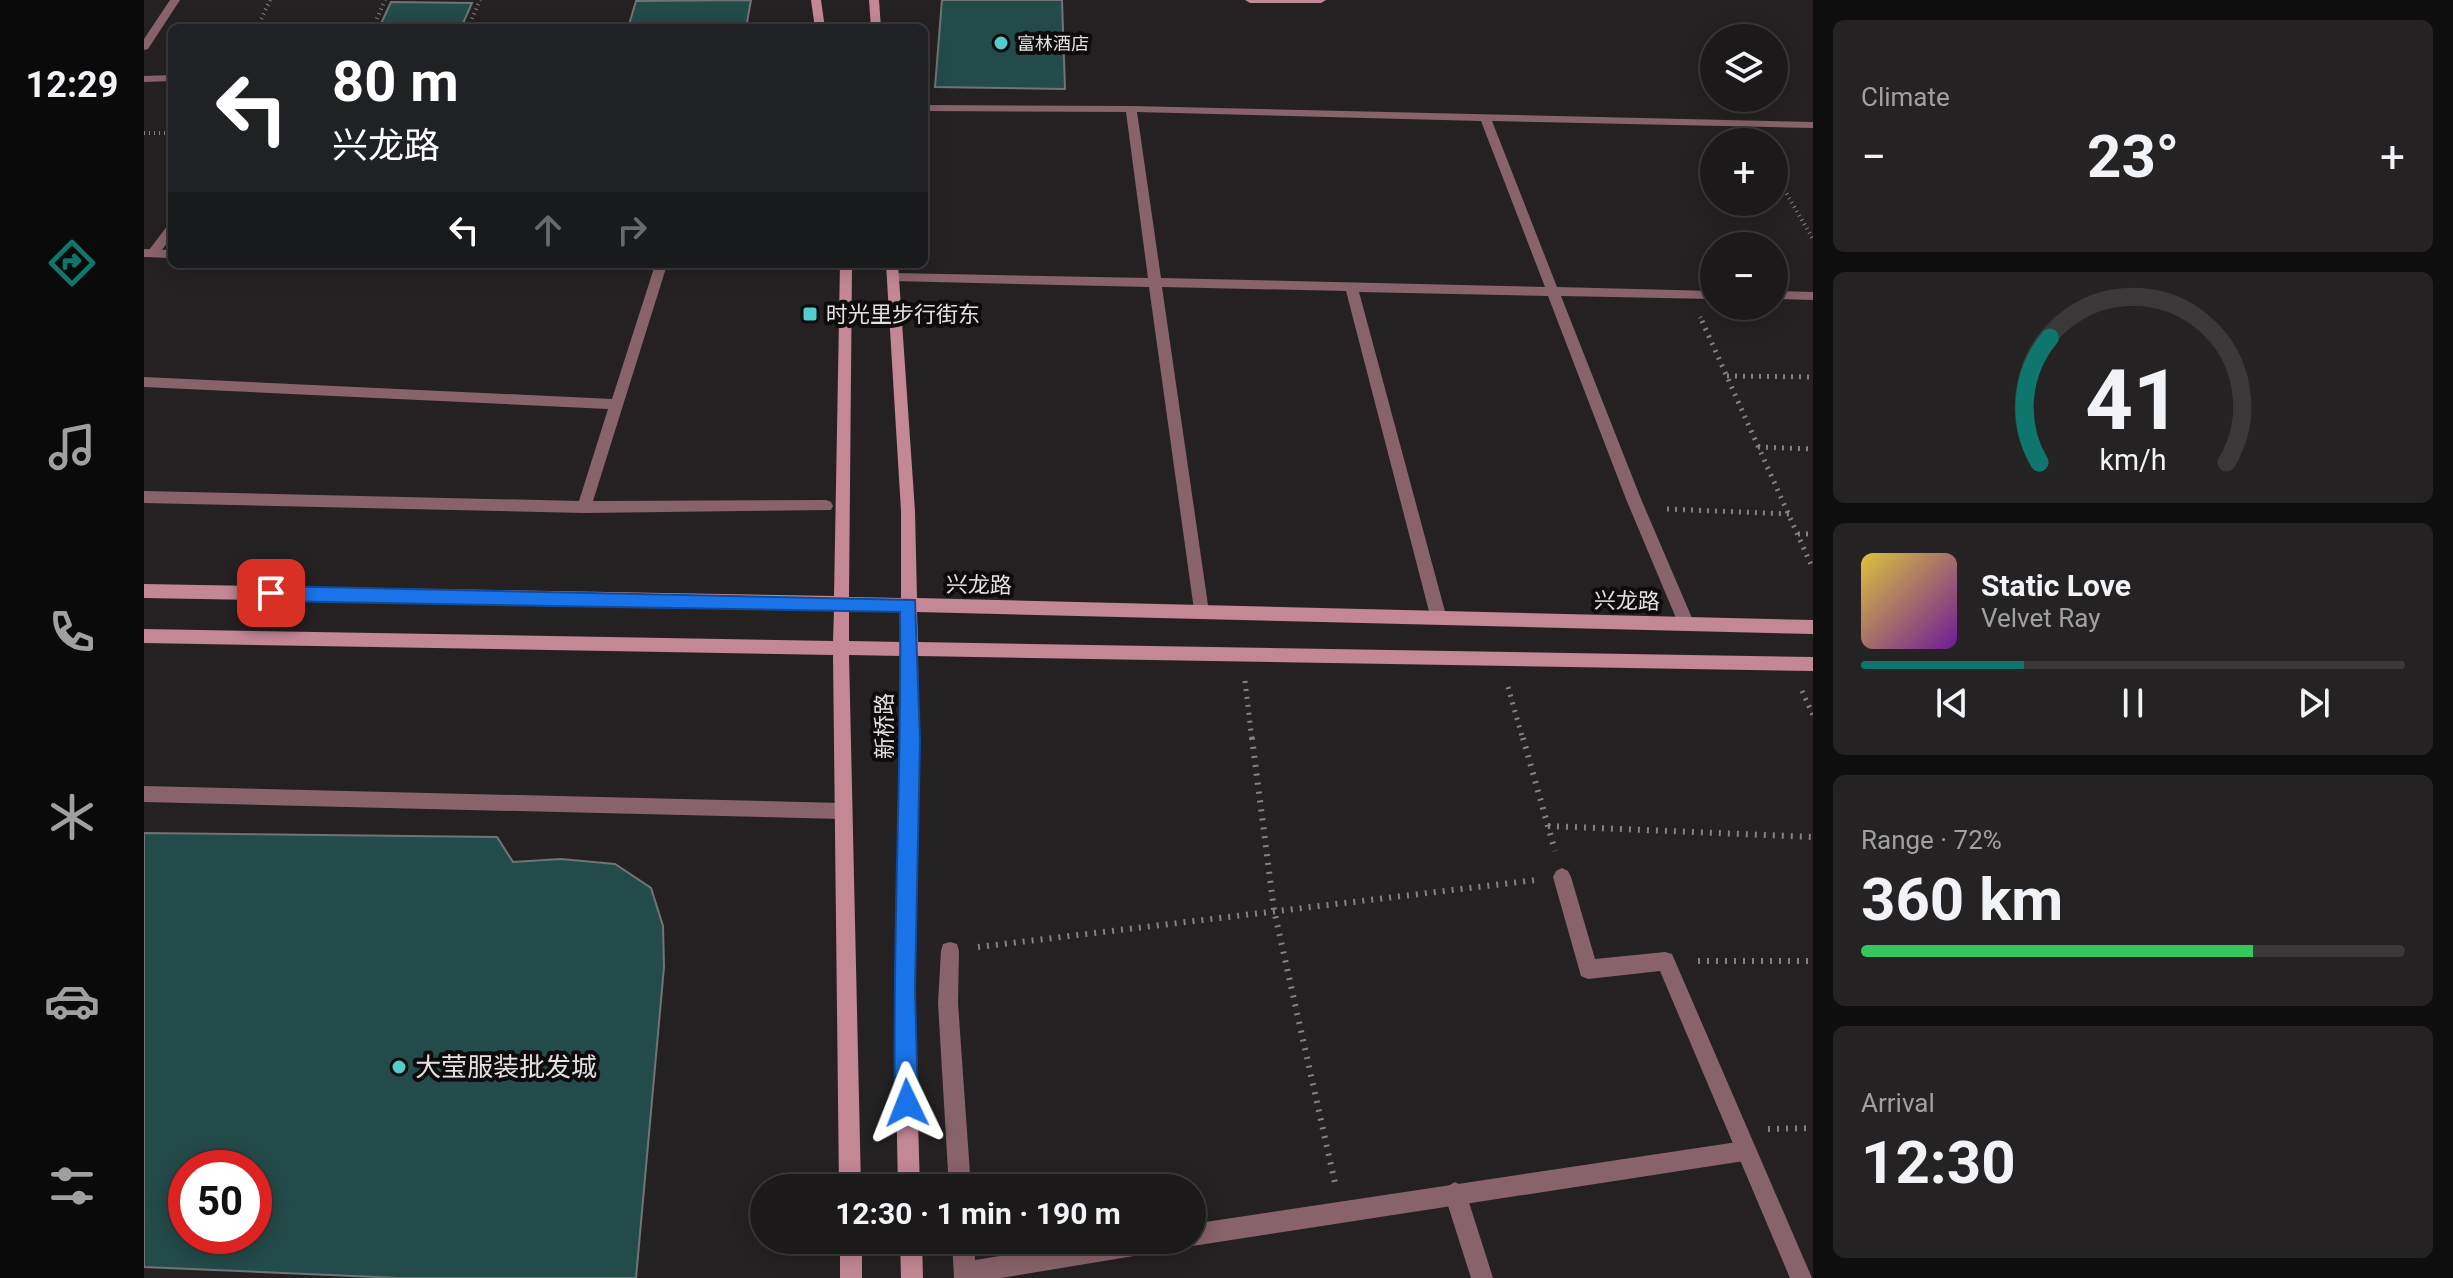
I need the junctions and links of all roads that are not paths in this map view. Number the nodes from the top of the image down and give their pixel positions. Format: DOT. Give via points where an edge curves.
graph roads {
  1 [pos="175,0"];
  2 [pos="816,0"];
  3 [pos="874,0"];
  4 [pos="1250,0"];
  5 [pos="1321,0"];
  6 [pos="819,24"];
  7 [pos="876,24"];
  8 [pos="148,36"];
  9 [pos="144,47"];
  10 [pos="168,78"];
  11 [pos="144,79"];
  12 [pos="928,108"];
  13 [pos="1131,109"];
  14 [pos="1485,117"];
  15 [pos="1813,125"];
  16 [pos="168,232"];
  17 [pos="148,253"];
  18 [pos="168,254"];
  19 [pos="144,265"];
  20 [pos="660,268"];
  21 [pos="846,268"];
  22 [pos="893,271"];
  23 [pos="1156,281"];
  24 [pos="1352,290"];
  25 [pos="1555,293"];
  26 [pos="1700,295"];
  27 [pos="1788,295"];
  28 [pos="1813,296"];
  29 [pos="144,382"];
  30 [pos="618,404"];
  31 [pos="144,497"];
  32 [pos="826,506"];
  33 [pos="584,507"];
  34 [pos="144,591"];
  35 [pos="842,603"];
  36 [pos="909,605"];
  37 [pos="1201,612"];
  38 [pos="1439,619"];
  39 [pos="1687,625"];
  40 [pos="1813,627"];
  41 [pos="144,636"];
  42 [pos="841,648"];
  43 [pos="909,649"];
  44 [pos="1813,664"];
  45 [pos="144,794"];
  46 [pos="842,811"];
  47 [pos="1562,877"];
  48 [pos="950,951"];
  49 [pos="1744,1151"];
  50 [pos="850,1174"];
  51 [pos="909,1174"];
  52 [pos="959,1174"];
  53 [pos="1455,1193"];
  54 [pos="1206,1233"];
  55 [pos="851,1254"];
  56 [pos="911,1254"];
  57 [pos="964,1254"];
  58 [pos="1084,1254"];
  59 [pos="965,1275"];
  60 [pos="851,1278"];
  61 [pos="912,1278"];
  62 [pos="1482,1278"];
  63 [pos="1801,1278"];
  1 -- 8 [label="street"];
  2 -- 6 [label="main road"];
  3 -- 7 [label="main road"];
  4 -- 5 [label="main road"];
  8 -- 9 [label="street"];
  10 -- 11 [label="street"];
  12 -- 13 [label="street"];
  13 -- 14 [label="street"];
  13 -- 23 [label="street"];
  14 -- 15 [label="street"];
  14 -- 25 [label="street"];
  16 -- 17 [label="street"];
  17 -- 18 [label="street"];
  17 -- 19 [label="street"];
  20 -- 30 [label="street"];
  21 -- 35 [label="main road, 新桥路"];
  22 -- 23 [label="street"];
  22 -- 36 [label="main road, 新桥路"];
  23 -- 24 [label="street"];
  23 -- 37 [label="street"];
  24 -- 25 [label="street"];
  24 -- 38 [label="street"];
  25 -- 26 [label="street"];
  25 -- 39 [label="street" via="1634,507"];
  27 -- 28 [label="street"];
  29 -- 30 [label="street"];
  30 -- 33 [label="street"];
  31 -- 33 [label="street"];
  32 -- 33 [label="street"];
  34 -- 35 [label="main road, 兴龙路"];
  35 -- 36 [label="main road, 兴龙路"];
  35 -- 42 [label="main road, 新桥路"];
  36 -- 37 [label="main road, 兴龙路"];
  36 -- 43 [label="main road, 新桥路"];
  37 -- 38 [label="main road, 兴龙路"];
  38 -- 39 [label="main road, 兴龙路"];
  39 -- 40 [label="main road, 兴龙路"];
  41 -- 42 [label="main road"];
  42 -- 43 [label="main road"];
  42 -- 46 [label="main road, 新桥路"];
  43 -- 44 [label="main road"];
  43 -- 51 [label="main road, 新桥路" via="904,989"];
  45 -- 46 [label="street"];
  46 -- 50 [label="main road, 新桥路" via="850,992"];
  47 -- 49 [label="street" via="1588,969 1665,961"];
  48 -- 52 [label="street" via="948,1003"];
  49 -- 53 [label="street"];
  49 -- 63 [label="street"];
  53 -- 54 [label="street"];
  53 -- 62 [label="street"];
  55 -- 60 [label="main road"];
  56 -- 61 [label="main road"];
  57 -- 59 [label="street"];
  58 -- 59 [label="street"];
}
